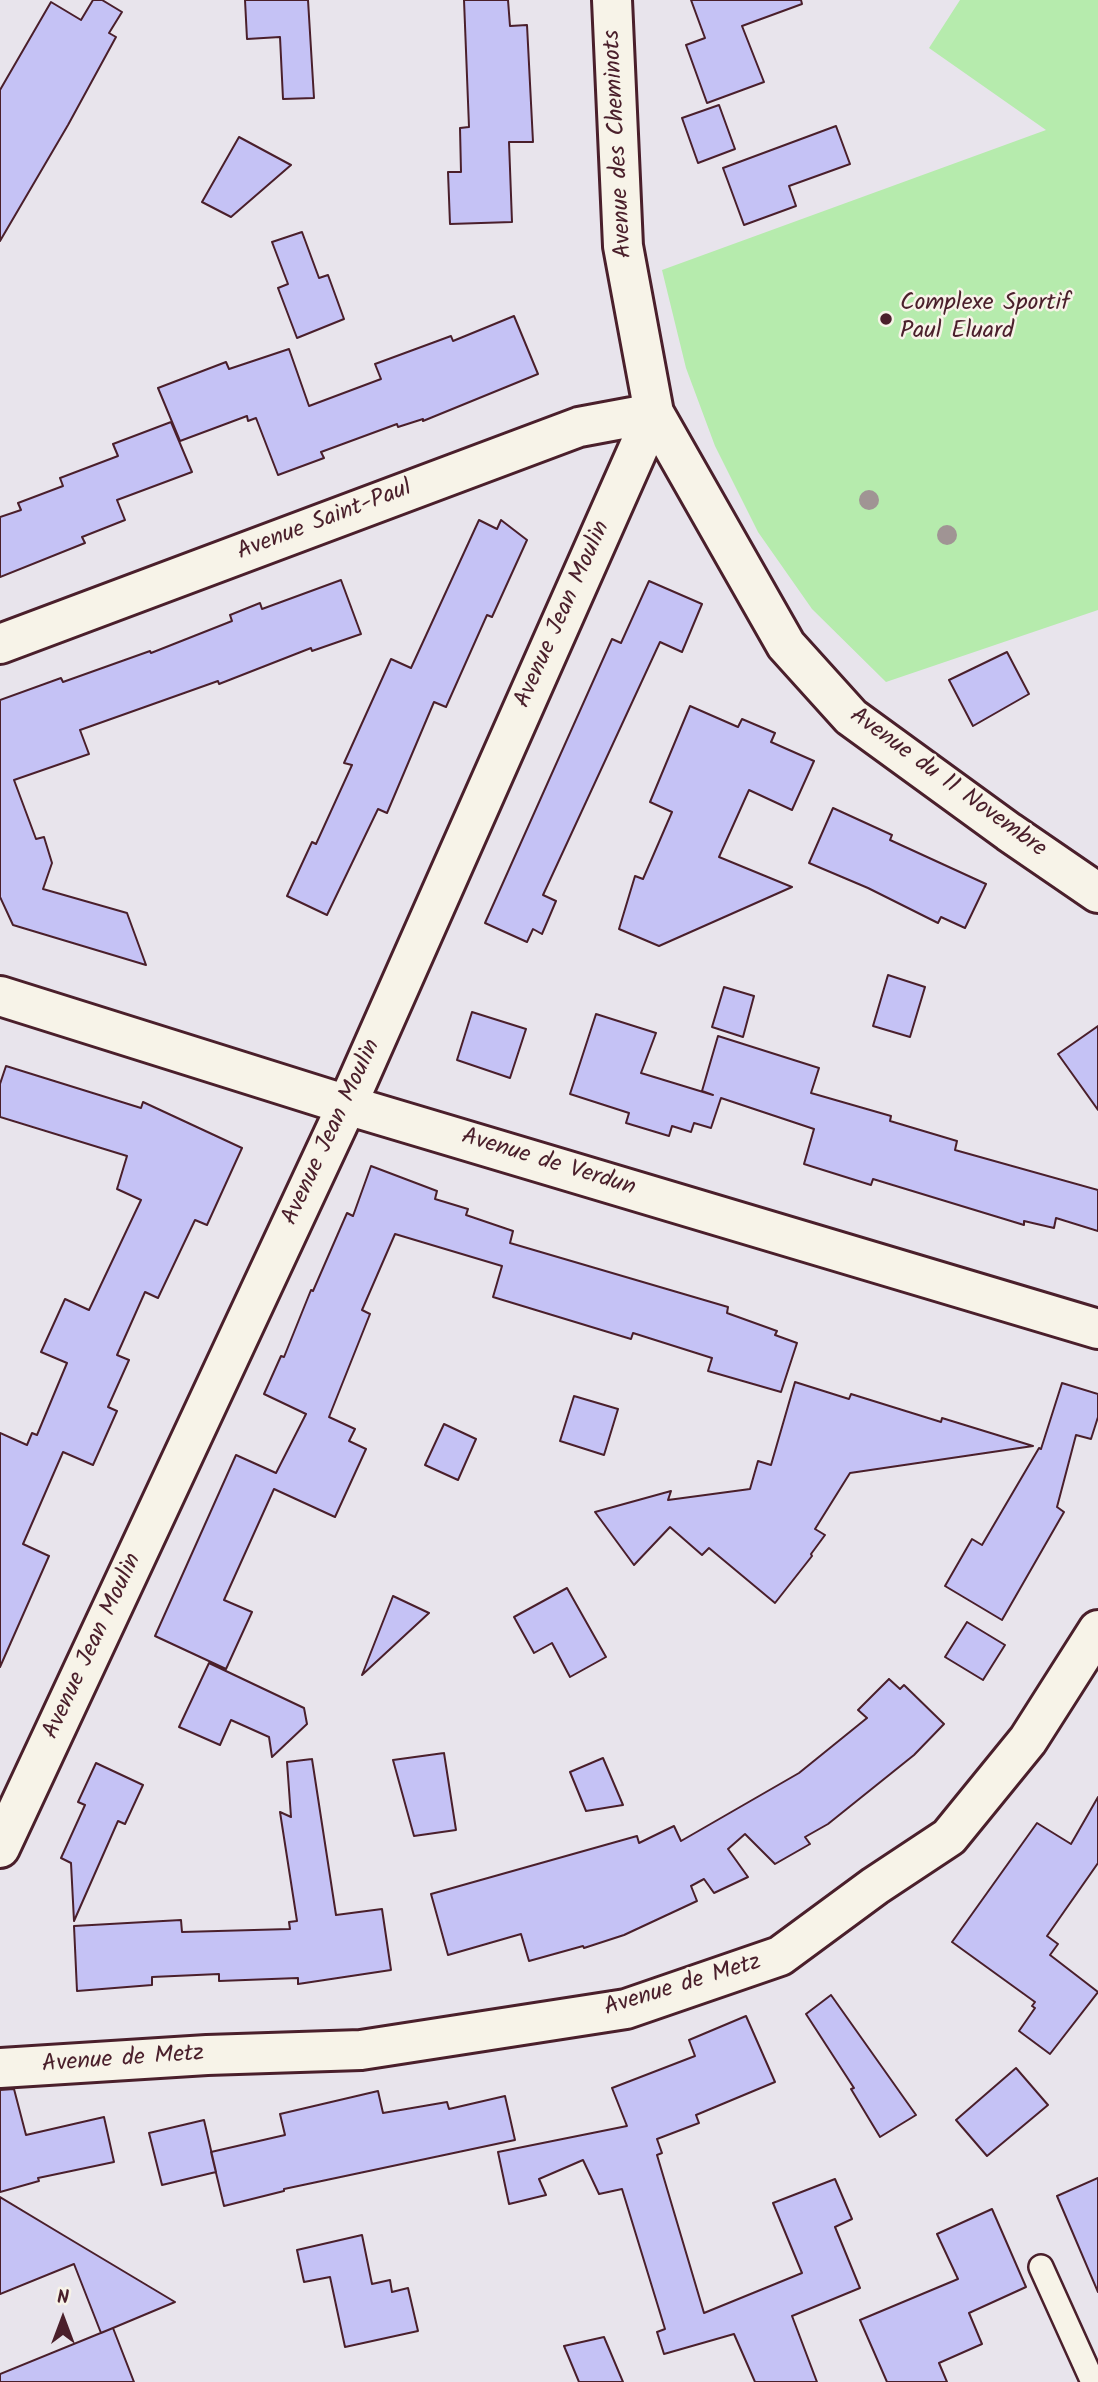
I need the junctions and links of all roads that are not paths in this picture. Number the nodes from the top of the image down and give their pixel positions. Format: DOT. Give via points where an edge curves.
graph roads {
  1 [pos="612,0"];
  2 [pos="654,412"];
  3 [pos="0,644"];
  4 [pos="1098,892"];
  5 [pos="0,996"];
  6 [pos="347,1105"];
  7 [pos="1098,1329"];
  8 [pos="1098,1630"];
  9 [pos="0,1848"];
  10 [pos="0,2068"];
  11 [pos="1041,2267"];
  12 [pos="1093,2382"];
  1 -- 2 [label="street, Avenue des Cheminots" via="623,246"];
  2 -- 3 [label="street, Avenue Saint-Paul" via="579,428"];
  2 -- 4 [label="street, Avenue du 11 Novembre" via="786,645 851,717"];
  2 -- 6 [label="street, Avenue Jean Moulin"];
  5 -- 6 [label="street, Avenue de Verdun"];
  6 -- 7 [label="street, Avenue de Verdun"];
  6 -- 9 [label="street, Avenue Jean Moulin"];
  8 -- 10 [label="street, Avenue de Metz" via="1028,1740 949,1837 780,1956 626,2009 361,2050"];
  11 -- 12 [label="lane"];
}
